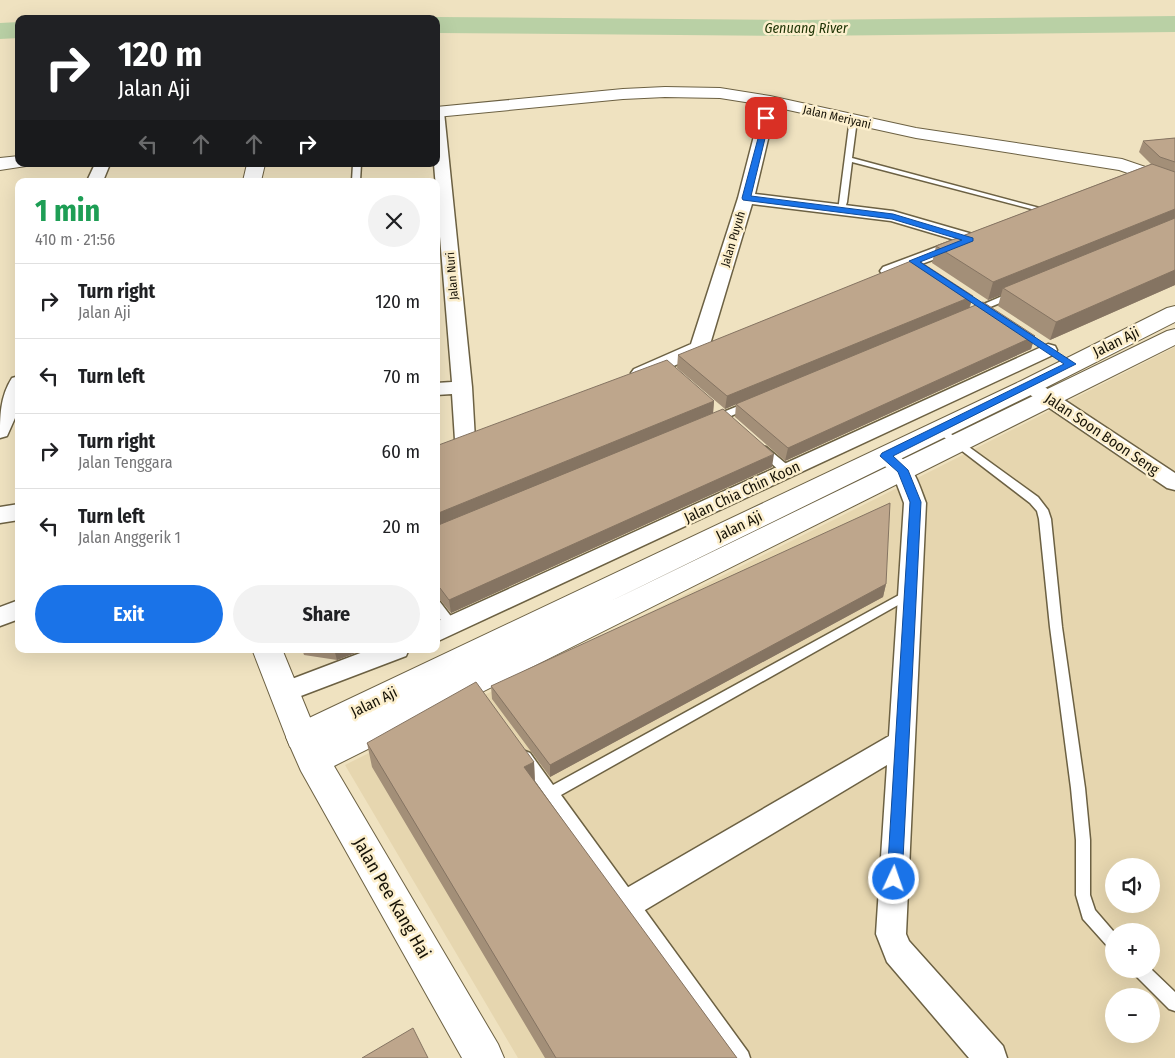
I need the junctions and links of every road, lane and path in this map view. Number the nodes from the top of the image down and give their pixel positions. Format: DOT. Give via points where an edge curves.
graph roads {
  1 [pos="770,101"];
  2 [pos="440,112"];
  3 [pos="853,120"];
  4 [pos="440,145"];
  5 [pos="849,159"];
  6 [pos="15,162"];
  7 [pos="0,164"];
  8 [pos="1147,172"];
  9 [pos="1120,183"];
  10 [pos="1175,183"];
  11 [pos="746,198"];
  12 [pos="1065,204"];
  13 [pos="841,208"];
  14 [pos="1047,211"];
  15 [pos="1022,220"];
  16 [pos="987,233"];
  17 [pos="970,240"];
  18 [pos="913,261"];
  19 [pos="929,271"];
  20 [pos="876,276"];
  21 [pos="1020,292"];
  22 [pos="966,306"];
  23 [pos="983,307"];
  24 [pos="1175,313"];
  25 [pos="999,318"];
  26 [pos="1175,336"];
  27 [pos="718,340"];
  28 [pos="700,347"];
  29 [pos="1081,371"];
  30 [pos="629,378"];
  31 [pos="462,387"];
  32 [pos="440,389"];
  33 [pos="15,392"];
  34 [pos="1040,392"];
  35 [pos="759,400"];
  36 [pos="706,423"];
  37 [pos="15,430"];
  38 [pos="0,431"];
  39 [pos="484,433"];
  40 [pos="950,436"];
  41 [pos="752,440"];
  42 [pos="894,463"];
  43 [pos="787,471"];
  44 [pos="1175,483"];
  45 [pos="15,513"];
  46 [pos="0,515"];
  47 [pos="910,593"];
  48 [pos="15,610"];
  49 [pos="0,616"];
  50 [pos="440,618"];
  51 [pos="444,630"];
  52 [pos="269,653"];
  53 [pos="387,653"];
  54 [pos="470,654"];
  55 [pos="285,692"];
  56 [pos="902,742"];
  57 [pos="516,746"];
  58 [pos="307,749"];
  59 [pos="552,793"];
  60 [pos="629,902"];
  61 [pos="1105,933"];
  62 [pos="1149,978"];
  63 [pos="1175,1003"];
  64 [pos="484,1058"];
  65 [pos="742,1058"];
  66 [pos="991,1058"];
  1 -- 2 [label="main road, Jalan Meriyani" via="720,93 665,92"];
  1 -- 3 [label="main road, Jalan Meriyani"];
  1 -- 11 [label="street, Jalan Puyuh"];
  3 -- 5 [label="lane"];
  3 -- 8 [label="main road, Jalan Meriyani" via="960,141 1122,165"];
  4 -- 31 [label="street, Jalan Nuri"];
  5 -- 13 [label="lane"];
  5 -- 14 [label="lane"];
  6 -- 7 [label="main road"];
  8 -- 9 [label="street"];
  8 -- 10 [label="main road, Jalan Meriyani"];
  11 -- 13 [label="street"];
  11 -- 28 [label="street, Jalan Puyuh"];
  12 -- 14 [label="street"];
  13 -- 17 [label="street" via="893,216"];
  14 -- 15 [label="street"];
  16 -- 17 [label="street"];
  17 -- 18 [label="street"];
  18 -- 19 [label="street"];
  18 -- 20 [label="street"];
  21 -- 23 [label="lane"];
  22 -- 23 [label="street"];
  23 -- 25 [label="street"];
  24 -- 29 [label="main road, Jalan Aji"];
  26 -- 29 [label="main road, Jalan Aji"];
  27 -- 28 [label="street"];
  28 -- 30 [label="street" via="669,367"];
  29 -- 34 [label="main road, Jalan Aji"];
  29 -- 43 [label="street, Jalan Chia Chin Koon" via="1040,344"];
  31 -- 32 [label="street"];
  31 -- 39 [label="street, Jalan Nuri" via="458,442"];
  33 -- 38 [label="street"];
  34 -- 40 [label="main road, Jalan Aji"];
  34 -- 44 [label="street, Jalan Soon Boon Seng"];
  35 -- 36 [label="lane"];
  37 -- 38 [label="street"];
  40 -- 42 [label="main road, Jalan Aji"];
  40 -- 61 [label="lane" via="1034,500 1045,519 1078,788 1083,840 1083,895 1088,914"];
  41 -- 43 [label="lane"];
  42 -- 47 [label="street" via="916,502"];
  42 -- 54 [label="main road, Jalan Aji"];
  42 -- 58 [label="main road, Jalan Aji" via="476,690"];
  43 -- 51 [label="street, Jalan Chia Chin Koon"];
  45 -- 46 [label="street"];
  47 -- 56 [label="street"];
  47 -- 59 [label="lane"];
  48 -- 49 [label="street"];
  50 -- 51 [label="lane"];
  51 -- 54 [label="street"];
  52 -- 55 [label="main road, Jalan Pee Kang Hai"];
  53 -- 55 [label="street"];
  54 -- 58 [label="main road, Jalan Aji"];
  55 -- 58 [label="main road, Jalan Pee Kang Hai"];
  56 -- 60 [label="street"];
  56 -- 66 [label="street" via="892,934 898,952"];
  57 -- 59 [label="lane"];
  58 -- 64 [label="main road, Jalan Pee Kang Hai"];
  59 -- 60 [label="lane"];
  60 -- 65 [label="lane"];
  62 -- 63 [label="lane"];
}
